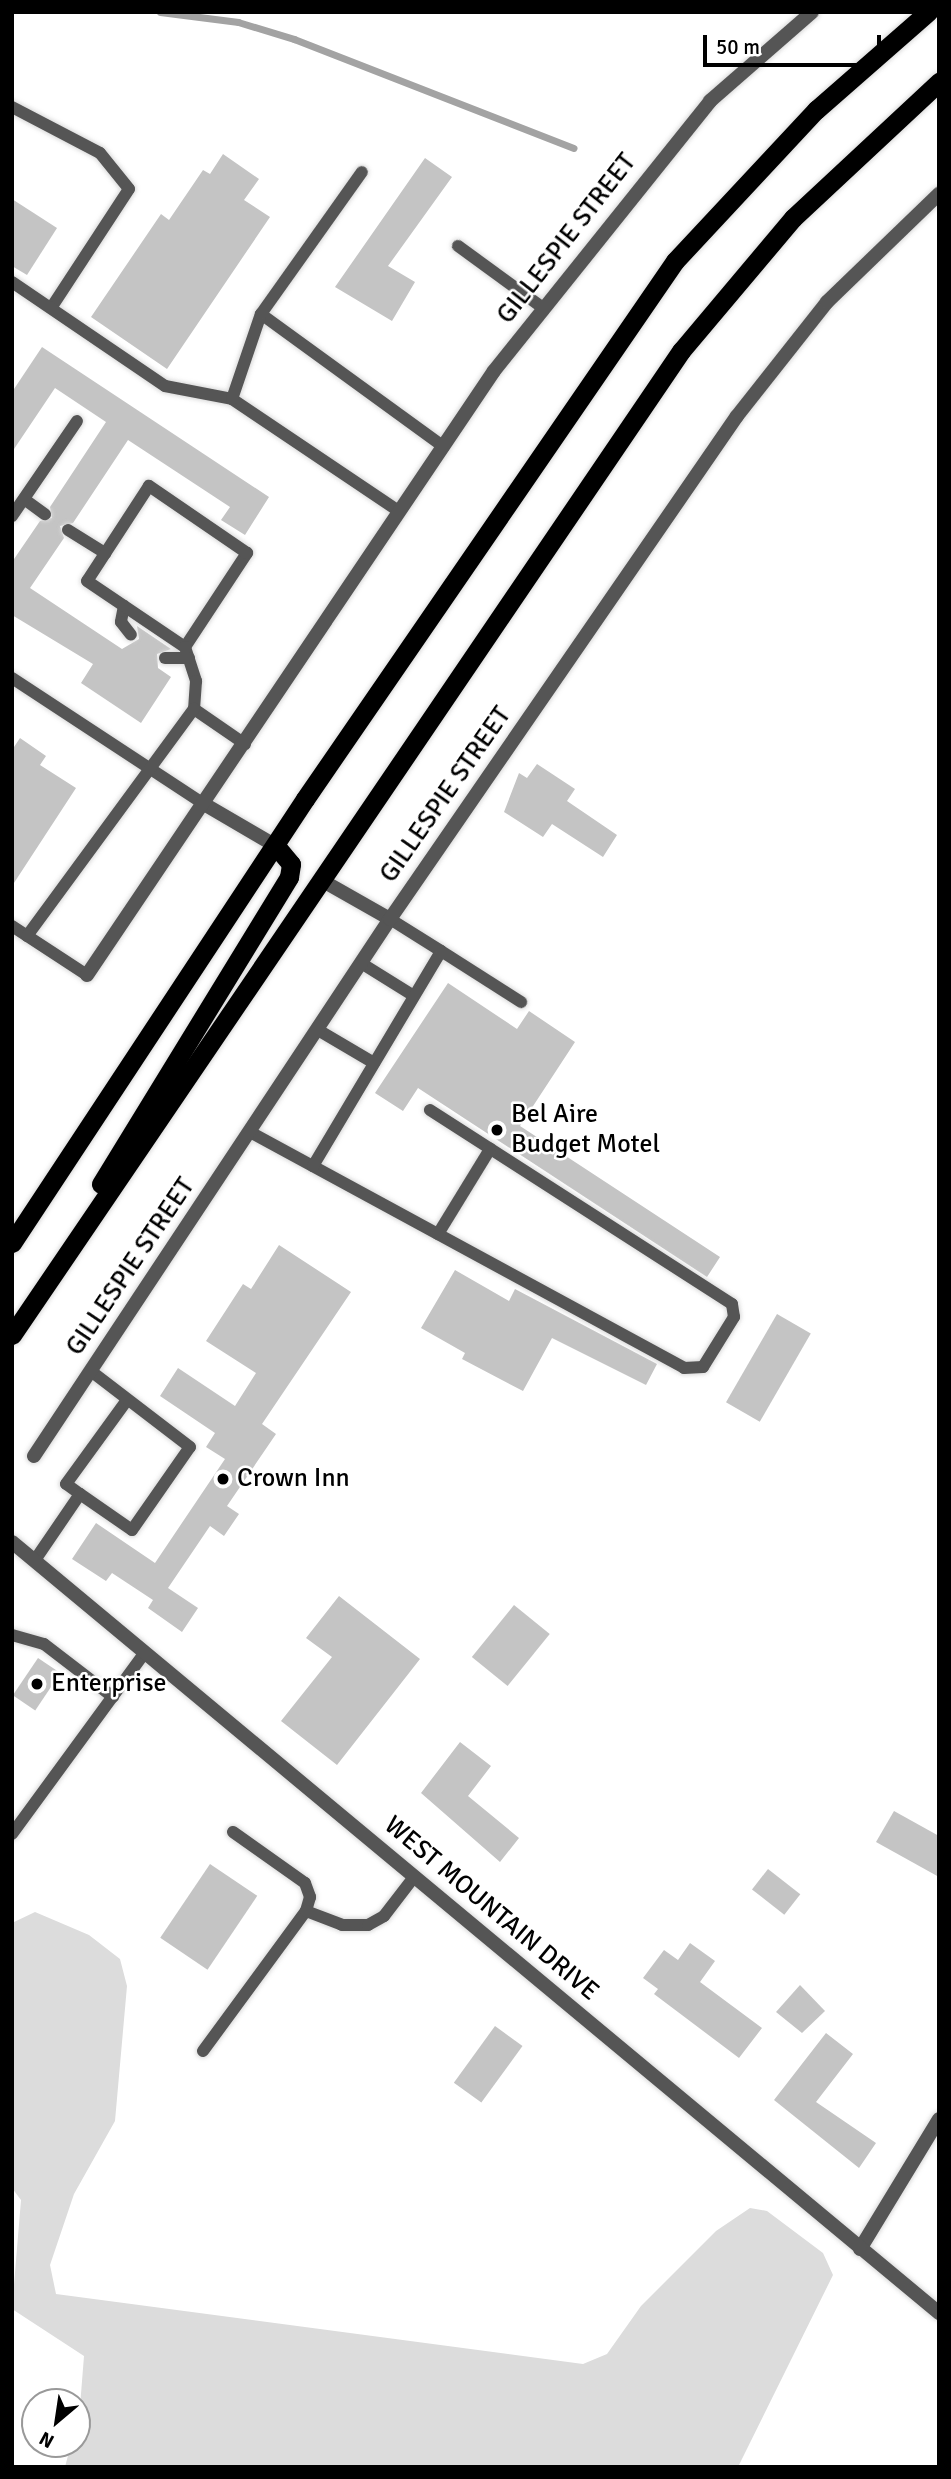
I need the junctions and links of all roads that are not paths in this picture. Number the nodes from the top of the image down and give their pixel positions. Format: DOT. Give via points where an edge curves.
graph roads {
  1 [pos="812,12"];
  2 [pos="928,12"];
  3 [pos="939,82"];
  4 [pos="12,107"];
  5 [pos="362,172"];
  6 [pos="939,194"];
  7 [pos="458,246"];
  8 [pos="12,282"];
  9 [pos="51,308"];
  10 [pos="543,308"];
  11 [pos="261,314"];
  12 [pos="232,399"];
  13 [pos="76,421"];
  14 [pos="444,447"];
  15 [pos="24,499"];
  16 [pos="400,512"];
  17 [pos="44,514"];
  18 [pos="12,516"];
  19 [pos="68,530"];
  20 [pos="105,553"];
  21 [pos="124,606"];
  22 [pos="131,635"];
  23 [pos="187,652"];
  24 [pos="165,658"];
  25 [pos="12,678"];
  26 [pos="194,709"];
  27 [pos="245,744"];
  28 [pos="146,766"];
  29 [pos="204,804"];
  30 [pos="276,846"];
  31 [pos="323,881"];
  32 [pos="390,919"];
  33 [pos="12,926"];
  34 [pos="27,936"];
  35 [pos="441,951"];
  36 [pos="362,963"];
  37 [pos="88,975"];
  38 [pos="414,996"];
  39 [pos="521,1002"];
  40 [pos="317,1030"];
  41 [pos="374,1063"];
  42 [pos="430,1110"];
  43 [pos="250,1132"];
  44 [pos="490,1149"];
  45 [pos="313,1166"];
  46 [pos="438,1234"];
  47 [pos="76,1241"];
  48 [pos="12,1243"];
  49 [pos="12,1335"];
  50 [pos="91,1371"];
  51 [pos="127,1400"];
  52 [pos="34,1456"];
  53 [pos="80,1494"];
  54 [pos="12,1542"];
  55 [pos="35,1560"];
  56 [pos="12,1635"];
  57 [pos="145,1652"];
  58 [pos="113,1697"];
  59 [pos="233,1832"];
  60 [pos="12,1834"];
  61 [pos="414,1877"];
  62 [pos="306,1911"];
  63 [pos="203,2051"];
  64 [pos="939,2119"];
  65 [pos="860,2249"];
  66 [pos="939,2313"];
  1 -- 10 [label="street, GILLESPIE STREET" via="710,101"];
  2 -- 30 [label="highway" via="816,110 675,261"];
  3 -- 31 [label="highway" via="793,218 681,351"];
  4 -- 9 [label="lane" via="100,153 129,189"];
  5 -- 11 [label="lane"];
  6 -- 32 [label="street, GILLESPIE STREET" via="827,302 737,416"];
  7 -- 10 [label="lane"];
  8 -- 9 [label="lane"];
  9 -- 12 [label="lane" via="166,386"];
  10 -- 14 [label="street, GILLESPIE STREET"];
  11 -- 12 [label="lane"];
  11 -- 14 [label="lane"];
  12 -- 16 [label="lane"];
  13 -- 15 [label="lane"];
  14 -- 16 [label="street, GILLESPIE STREET"];
  15 -- 17 [label="lane"];
  15 -- 18 [label="lane"];
  16 -- 27 [label="street, GILLESPIE STREET"];
  19 -- 20 [label="lane"];
  20 -- 21 [label="lane" via="87,581"];
  20 -- 23 [label="lane" via="149,486 247,553"];
  21 -- 22 [label="lane" via="121,622"];
  21 -- 23 [label="lane"];
  23 -- 24 [label="lane"];
  23 -- 26 [label="lane" via="197,681"];
  25 -- 28 [label="lane"];
  26 -- 27 [label="lane"];
  26 -- 28 [label="lane"];
  27 -- 29 [label="street, GILLESPIE STREET"];
  28 -- 29 [label="lane"];
  28 -- 34 [label="lane"];
  29 -- 30 [label="street"];
  29 -- 37 [label="street, GILLESPIE STREET"];
  30 -- 47 [label="highway" via="291,864 289,877 147,1103"];
  30 -- 48 [label="highway"];
  31 -- 32 [label="street"];
  31 -- 47 [label="highway"];
  32 -- 35 [label="lane"];
  32 -- 36 [label="street, GILLESPIE STREET"];
  33 -- 34 [label="lane"];
  34 -- 37 [label="lane"];
  35 -- 38 [label="lane"];
  35 -- 39 [label="lane"];
  36 -- 38 [label="lane"];
  36 -- 40 [label="street, GILLESPIE STREET"];
  38 -- 41 [label="lane"];
  40 -- 41 [label="lane"];
  40 -- 43 [label="street, GILLESPIE STREET"];
  41 -- 45 [label="lane"];
  42 -- 44 [label="lane"];
  43 -- 45 [label="lane"];
  43 -- 50 [label="street, GILLESPIE STREET"];
  44 -- 46 [label="lane"];
  44 -- 46 [label="lane" via="732,1304 734,1317 703,1367 684,1368"];
  45 -- 46 [label="lane"];
  47 -- 49 [label="highway"];
  50 -- 51 [label="lane"];
  50 -- 52 [label="street, GILLESPIE STREET"];
  51 -- 53 [label="lane" via="66,1484"];
  51 -- 53 [label="lane" via="190,1447 132,1530"];
  53 -- 55 [label="lane"];
  54 -- 55 [label="street, WEST MOUNTAIN DRIVE"];
  55 -- 57 [label="street, WEST MOUNTAIN DRIVE"];
  56 -- 58 [label="lane" via="44,1644"];
  57 -- 58 [label="lane"];
  57 -- 61 [label="street, WEST MOUNTAIN DRIVE"];
  58 -- 60 [label="lane"];
  59 -- 62 [label="lane" via="305,1883"];
  61 -- 62 [label="lane" via="384,1916 368,1925 342,1925"];
  61 -- 65 [label="street, WEST MOUNTAIN DRIVE"];
  62 -- 63 [label="lane"];
  64 -- 65 [label="street"];
  65 -- 66 [label="street, WEST MOUNTAIN DRIVE"];
}
